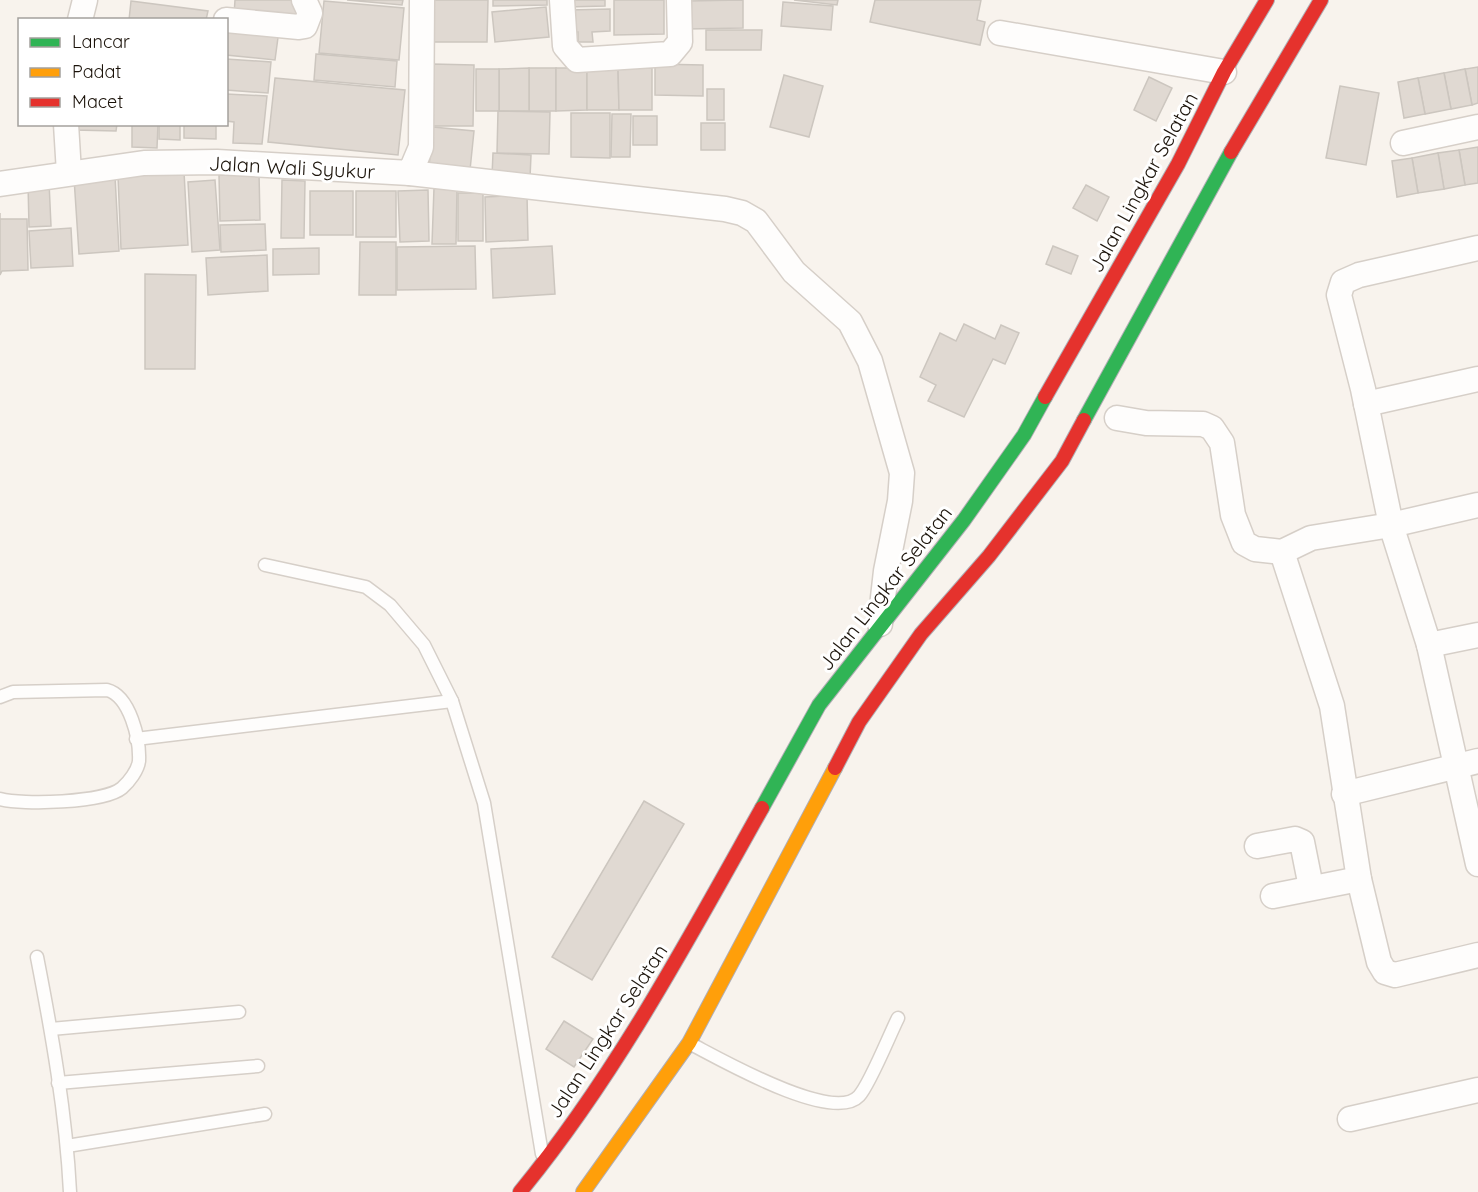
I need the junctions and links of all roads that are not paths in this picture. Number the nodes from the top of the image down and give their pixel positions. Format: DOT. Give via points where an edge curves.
graph roads {
  1 [pos="85,0"];
  2 [pos="221,0"];
  3 [pos="304,0"];
  4 [pos="422,0"];
  5 [pos="562,0"];
  6 [pos="679,0"];
  7 [pos="1267,0"];
  8 [pos="1321,0"];
  9 [pos="80,18"];
  10 [pos="226,18"];
  11 [pos="228,20"];
  12 [pos="1000,33"];
  13 [pos="1224,72"];
  14 [pos="66,126"];
  15 [pos="1478,127"];
  16 [pos="1403,143"];
  17 [pos="69,173"];
  18 [pos="410,173"];
  19 [pos="0,184"];
  20 [pos="1478,248"];
  21 [pos="1478,379"];
  22 [pos="1366,404"];
  23 [pos="1117,418"];
  24 [pos="1478,505"];
  25 [pos="1391,525"];
  26 [pos="1282,552"];
  27 [pos="265,565"];
  28 [pos="880,624"];
  29 [pos="1478,635"];
  30 [pos="1429,645"];
  31 [pos="0,697"];
  32 [pos="452,701"];
  33 [pos="135,738"];
  34 [pos="1467,764"];
  35 [pos="1344,794"];
  36 [pos="0,799"];
  37 [pos="1257,846"];
  38 [pos="1478,864"];
  39 [pos="1359,879"];
  40 [pos="1311,887"];
  41 [pos="1273,896"];
  42 [pos="1478,955"];
  43 [pos="37,957"];
  44 [pos="239,1012"];
  45 [pos="898,1018"];
  46 [pos="51,1029"];
  47 [pos="690,1043"];
  48 [pos="258,1065"];
  49 [pos="58,1083"];
  50 [pos="1478,1090"];
  51 [pos="266,1114"];
  52 [pos="1350,1119"];
  53 [pos="67,1146"];
  54 [pos="543,1164"];
  55 [pos="70,1192"];
  56 [pos="520,1192"];
  57 [pos="583,1192"];
  1 -- 9 [label="street"];
  2 -- 10 [label="street"];
  3 -- 11 [label="street" via="310,13 305,26"];
  4 -- 18 [label="street" via="420,147"];
  5 -- 6 [label="street" via="565,46 577,60 669,54 680,42"];
  7 -- 13 [label="highway, Jalan Lingkar Selatan"];
  8 -- 47 [label="highway" via="1208,181 1062,461 989,556 921,634 859,722"];
  12 -- 13 [label="street"];
  13 -- 28 [label="highway, Jalan Lingkar Selatan" via="1182,167 1024,435 964,520"];
  14 -- 17 [label="street"];
  15 -- 16 [label="street"];
  17 -- 18 [label="street, Jalan Wali Syukur" via="144,163 217,162"];
  17 -- 19 [label="street, Jalan Wali Syukur"];
  18 -- 28 [label="street, Jalan Wali Syukur" via="725,209 756,221 794,272 850,322 870,361 889,421 902,473"];
  20 -- 22 [label="street" via="1359,275 1344,282 1339,295"];
  21 -- 22 [label="street"];
  22 -- 25 [label="street"];
  23 -- 26 [label="street" via="1203,424 1212,428 1222,443 1233,515 1244,543 1255,549"];
  24 -- 25 [label="street"];
  25 -- 26 [label="street" via="1311,538"];
  25 -- 30 [label="street"];
  26 -- 35 [label="street" via="1332,706"];
  27 -- 32 [label="lane" via="366,587 390,604 424,645"];
  28 -- 54 [label="highway, Jalan Lingkar Selatan" via="819,705 653,1003"];
  29 -- 30 [label="street"];
  30 -- 34 [label="street"];
  31 -- 33 [label="lane" via="13,692 107,690 116,693 128,708"];
  32 -- 33 [label="lane"];
  32 -- 54 [label="lane" via="484,803"];
  33 -- 36 [label="lane" via="139,762 121,789 104,796 15,803"];
  34 -- 35 [label="street"];
  34 -- 38 [label="street"];
  35 -- 39 [label="street"];
  37 -- 40 [label="street" via="1295,839 1302,842"];
  39 -- 40 [label="street"];
  39 -- 42 [label="street" via="1379,962 1385,972 1395,975"];
  40 -- 41 [label="street"];
  43 -- 46 [label="lane"];
  44 -- 46 [label="lane"];
  45 -- 47 [label="lane" via="859,1096 847,1104 811,1099"];
  46 -- 49 [label="lane"];
  47 -- 57 [label="highway"];
  48 -- 49 [label="lane"];
  49 -- 53 [label="lane"];
  50 -- 52 [label="street"];
  51 -- 53 [label="lane"];
  53 -- 55 [label="lane"];
  54 -- 56 [label="highway, Jalan Lingkar Selatan"];
}
